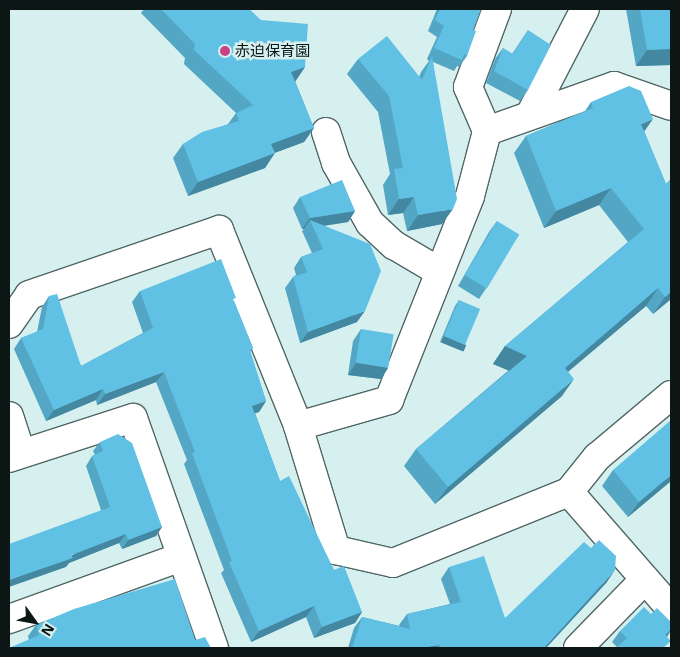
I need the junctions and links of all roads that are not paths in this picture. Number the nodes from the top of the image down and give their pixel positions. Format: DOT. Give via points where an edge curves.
graph roads {
  1 [pos="497,9"];
  2 [pos="585,9"];
  3 [pos="671,106"];
  4 [pos="530,115"];
  5 [pos="326,132"];
  6 [pos="488,132"];
  7 [pos="440,272"];
  8 [pos="9,324"];
  9 [pos="671,395"];
  10 [pos="9,416"];
  11 [pos="298,426"];
  12 [pos="15,455"];
  13 [pos="569,492"];
  14 [pos="181,557"];
  15 [pos="645,579"];
  16 [pos="671,609"];
  17 [pos="9,619"];
  18 [pos="214,648"];
  19 [pos="578,648"];
  1 -- 6 [label="street" via="468,87"];
  2 -- 4 [label="street"];
  3 -- 4 [label="street" via="614,86"];
  4 -- 6 [label="street"];
  5 -- 7 [label="street" via="336,163 370,223 394,245"];
  6 -- 7 [label="street" via="470,196"];
  7 -- 11 [label="street" via="389,400"];
  8 -- 11 [label="street" via="29,295 220,230"];
  9 -- 13 [label="street" via="597,457"];
  10 -- 12 [label="street"];
  11 -- 13 [label="street" via="336,550 393,563"];
  12 -- 14 [label="street" via="134,418"];
  13 -- 15 [label="street"];
  14 -- 17 [label="street"];
  14 -- 18 [label="street"];
  15 -- 16 [label="street"];
  15 -- 19 [label="street"];
}
